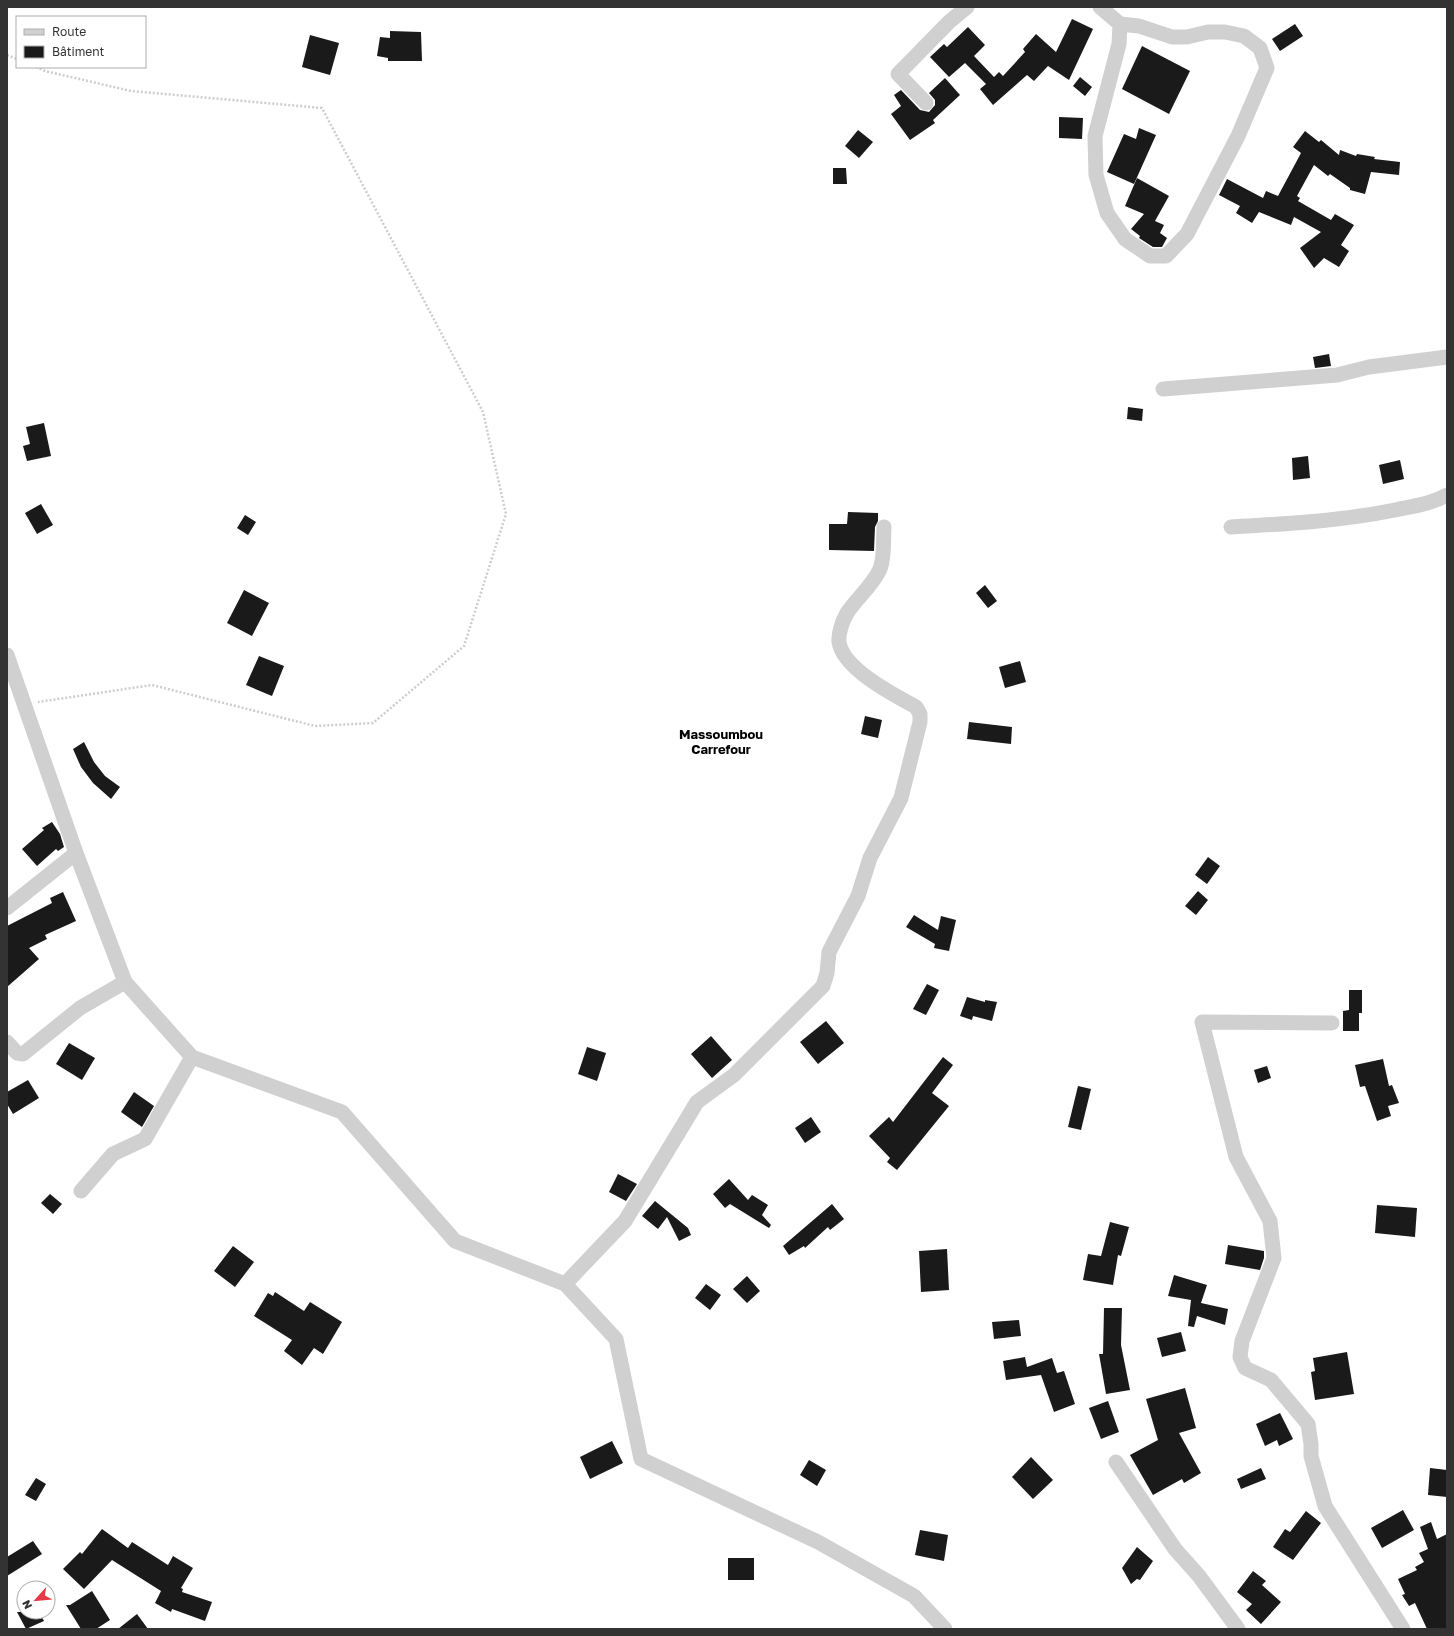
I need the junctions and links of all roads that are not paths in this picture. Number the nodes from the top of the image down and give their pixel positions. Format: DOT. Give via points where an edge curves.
graph roads {
  1 [pos="967,7"];
  2 [pos="1100,7"];
  3 [pos="1120,24"];
  4 [pos="926,103"];
  5 [pos="1447,357"];
  6 [pos="1163,389"];
  7 [pos="1447,495"];
  8 [pos="884,527"];
  9 [pos="1231,527"];
  10 [pos="7,655"];
  11 [pos="76,853"];
  12 [pos="7,908"];
  13 [pos="125,982"];
  14 [pos="1332,1023"];
  15 [pos="7,1042"];
  16 [pos="192,1057"];
  17 [pos="81,1191"];
  18 [pos="565,1284"];
  19 [pos="1116,1462"];
  20 [pos="946,1629"];
  21 [pos="1238,1629"];
  22 [pos="1403,1629"];
  1 -- 4 [label="street" via="898,74"];
  2 -- 3 [label="street"];
  3 -- 3 [label="street" via="1139,26 1172,37 1187,37 1208,32 1244,36 1260,48 1267,68 1238,136 1186,234 1166,256 1150,256 1125,239 1107,213 1096,175 1095,136 1119,44"];
  5 -- 6 [label="street" via="1369,367 1337,375"];
  7 -- 9 [label="street" via="1436,502 1359,517"];
  8 -- 18 [label="street" via="883,557 879,570 847,613 838,641 841,650 869,680 916,707 920,714 920,722 901,798 870,858 858,896 829,952 828,973 823,986 734,1075 697,1102 625,1221"];
  10 -- 11 [label="street"];
  11 -- 12 [label="street"];
  11 -- 13 [label="street"];
  13 -- 15 [label="street" via="80,1008 23,1054"];
  13 -- 16 [label="street"];
  14 -- 22 [label="street" via="1202,1022 1236,1157 1270,1221 1274,1258 1242,1341 1240,1357 1244,1368 1271,1380 1308,1424 1311,1456 1325,1506"];
  16 -- 17 [label="street" via="146,1138 113,1154"];
  16 -- 18 [label="street" via="342,1112 455,1240"];
  18 -- 20 [label="street" via="616,1339 641,1459 818,1542 914,1596"];
  19 -- 21 [label="street" via="1175,1549 1199,1576"];
}
